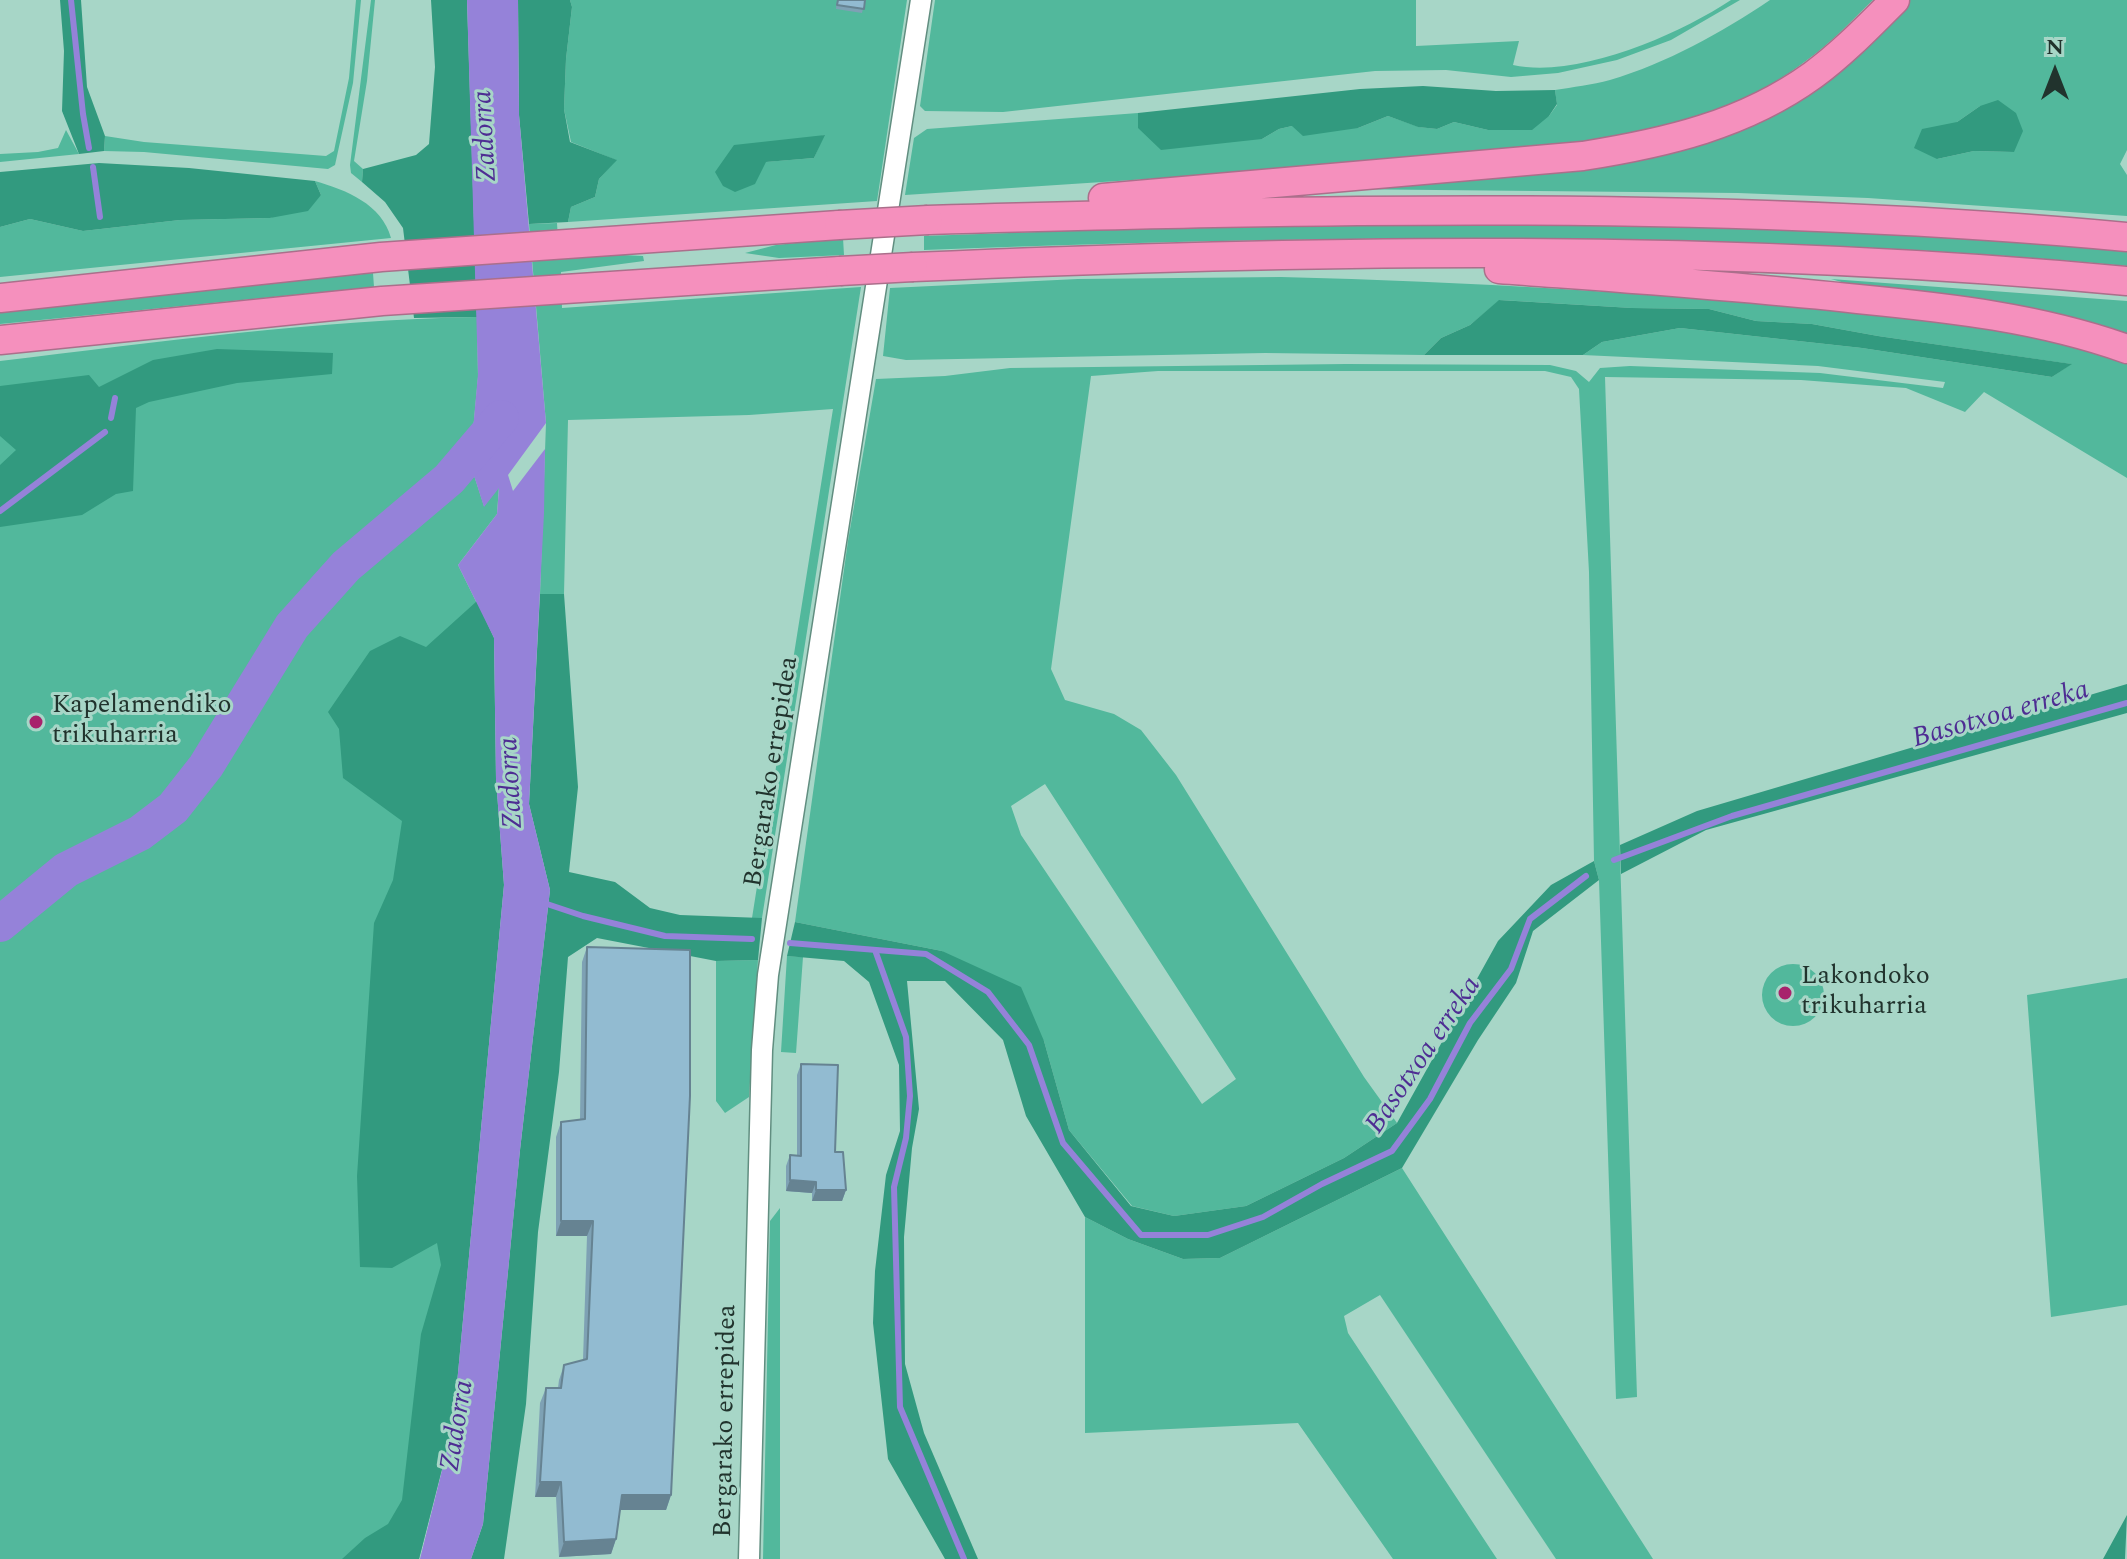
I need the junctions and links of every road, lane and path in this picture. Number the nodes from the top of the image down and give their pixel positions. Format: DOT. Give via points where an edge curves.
graph roads {
  1 [pos="921,0"];
  2 [pos="1895,0"];
  3 [pos="928,220"];
  4 [pos="2127,237"];
  5 [pos="1295,253"];
  6 [pos="2127,281"];
  7 [pos="0,298"];
  8 [pos="0,340"];
  9 [pos="2127,349"];
  10 [pos="749,1559"];
  1 -- 10 [label="street, Bergarako errepidea" via="768,975"];
  2 -- 3 [label="highway" via="1813,75 1761,106 1712,128 1650,145 1583,156 1112,197"];
  3 -- 4 [label="highway" via="1570,210 1769,214"];
  3 -- 7 [label="highway, bridge" via="381,257"];
  5 -- 6 [label="highway" via="1748,256"];
  5 -- 8 [label="highway, bridge" via="571,287"];
  5 -- 9 [label="highway" via="1970,310 2085,334"];
}
